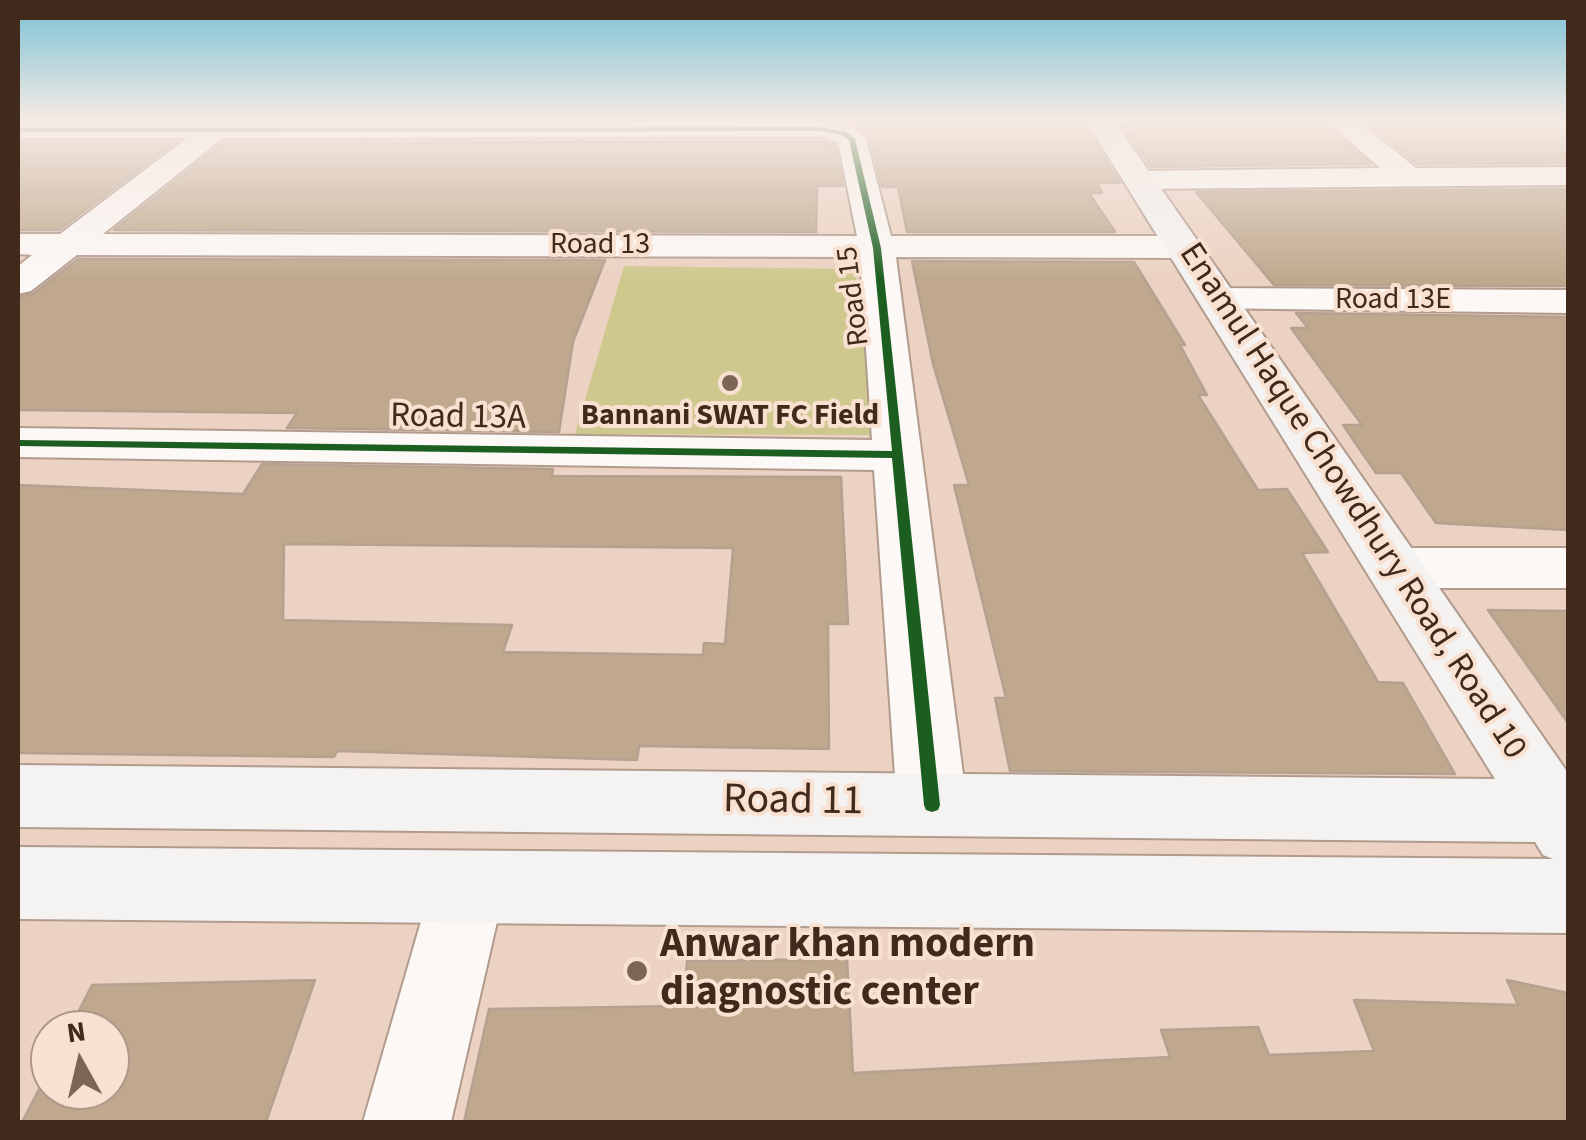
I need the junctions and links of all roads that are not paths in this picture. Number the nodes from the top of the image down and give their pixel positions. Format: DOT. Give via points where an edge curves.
graph roads {
  1 [pos="159,174"];
  2 [pos="860,174"];
  3 [pos="1135,174"];
  4 [pos="1405,174"];
  5 [pos="1408,177"];
  6 [pos="1139,180"];
  7 [pos="1560,182"];
  8 [pos="18,244"];
  9 [pos="70,244"];
  10 [pos="1183,247"];
  11 [pos="877,248"];
  12 [pos="18,283"];
  13 [pos="1218,300"];
  14 [pos="1568,302"];
  15 [pos="18,443"];
  16 [pos="898,455"];
  17 [pos="1394,568"];
  18 [pos="1568,568"];
  19 [pos="18,796"];
  20 [pos="932,805"];
  21 [pos="1564,818"];
  22 [pos="18,883"];
  23 [pos="468,887"];
  24 [pos="1568,896"];
  25 [pos="408,1122"];
  1 -- 9 [label="street"];
  2 -- 11 [label="street, Road 15"];
  3 -- 6 [label="main road, Enamul Haque Chowdhury Road, Road 10"];
  4 -- 5 [label="street"];
  5 -- 6 [label="street"];
  5 -- 7 [label="street"];
  6 -- 10 [label="main road, Enamul Haque Chowdhury Road, Road 10"];
  8 -- 9 [label="street, Road 13"];
  9 -- 11 [label="street, Road 13"];
  9 -- 12 [label="street"];
  10 -- 11 [label="street, Road 13"];
  10 -- 13 [label="main road, Enamul Haque Chowdhury Road, Road 10"];
  11 -- 16 [label="street, Road 15"];
  13 -- 14 [label="street, Road 13E"];
  13 -- 17 [label="main road, Enamul Haque Chowdhury Road, Road 10"];
  15 -- 16 [label="street, Road 13A"];
  16 -- 20 [label="street, Road 15"];
  17 -- 18 [label="street"];
  17 -- 21 [label="main road, Enamul Haque Chowdhury Road, Road 10"];
  19 -- 20 [label="main road, Road 11"];
  20 -- 21 [label="main road, Road 11"];
  22 -- 23 [label="main road"];
  23 -- 24 [label="main road"];
  23 -- 25 [label="street"];
}
